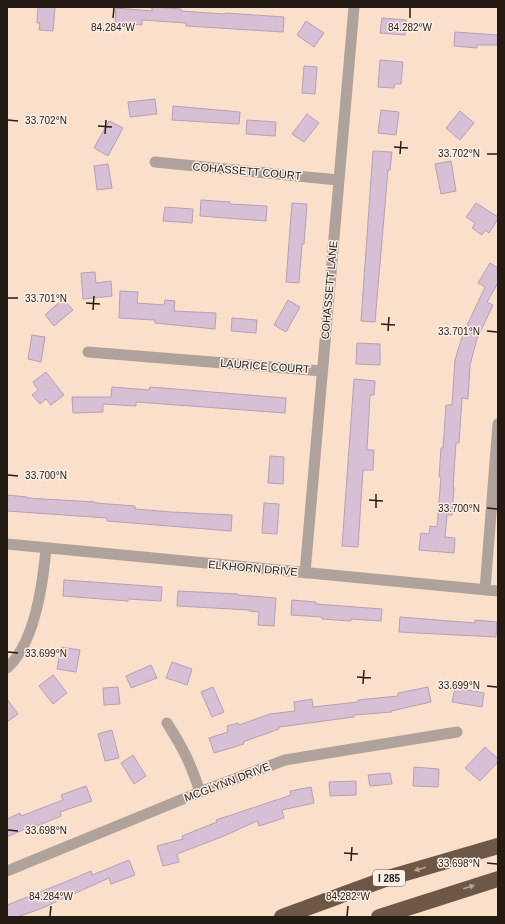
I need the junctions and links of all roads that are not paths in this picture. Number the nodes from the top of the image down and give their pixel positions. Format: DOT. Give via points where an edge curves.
graph roads {
  1 [pos="354,7"];
  2 [pos="155,162"];
  3 [pos="338,180"];
  4 [pos="88,352"];
  5 [pos="322,371"];
  6 [pos="498,424"];
  7 [pos="7,544"];
  8 [pos="46,548"];
  9 [pos="304,573"];
  10 [pos="485,590"];
  11 [pos="498,591"];
  12 [pos="7,668"];
  13 [pos="167,723"];
  14 [pos="457,732"];
  15 [pos="200,792"];
  16 [pos="498,846"];
  17 [pos="7,870"];
  18 [pos="498,879"];
  19 [pos="282,917"];
  20 [pos="379,917"];
  1 -- 3 [label="street, COHASSETT LANE"];
  2 -- 3 [label="street, COHASSETT COURT"];
  3 -- 5 [label="street, COHASSETT LANE"];
  4 -- 5 [label="street, LAURICE COURT"];
  5 -- 9 [label="street, COHASSETT LANE"];
  6 -- 10 [label="street"];
  7 -- 8 [label="street, ELKHORN DRIVE"];
  8 -- 9 [label="street, ELKHORN DRIVE"];
  8 -- 12 [label="street" via="44,577 28,636 22,650"];
  9 -- 10 [label="street, ELKHORN DRIVE"];
  10 -- 11 [label="street, ELKHORN DRIVE"];
  13 -- 15 [label="street" via="189,760"];
  14 -- 15 [label="street, MCGLYNN DRIVE" via="286,760"];
  15 -- 17 [label="street, MCGLYNN DRIVE"];
  16 -- 19 [label="highway, I 285, one-way" via="388,878"];
  20 -- 18 [label="highway, one-way"];
}
